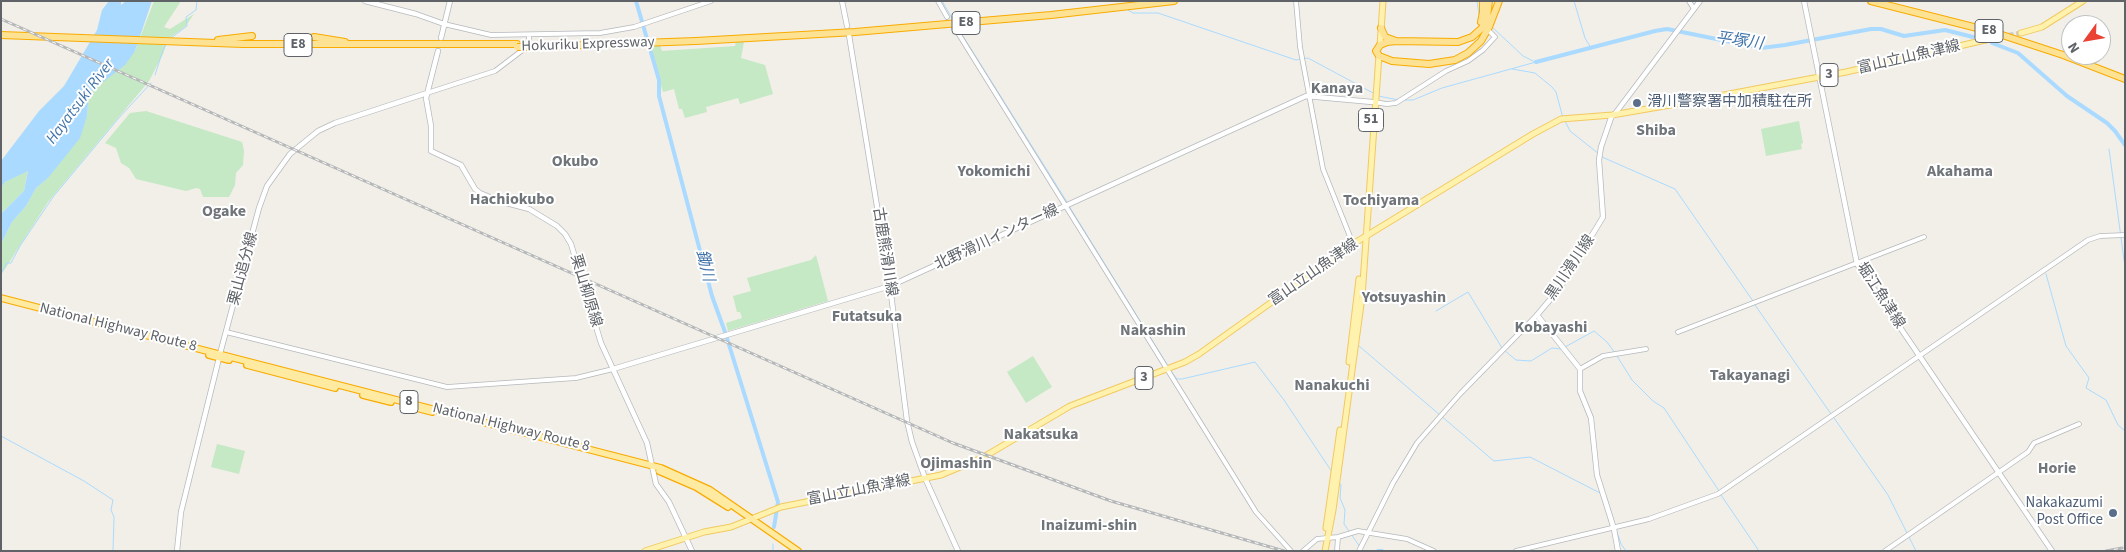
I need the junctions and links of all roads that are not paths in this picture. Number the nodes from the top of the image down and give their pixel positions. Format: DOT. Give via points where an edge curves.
graph roads {
  1 [pos="365,1"];
  2 [pos="450,1"];
  3 [pos="712,1"];
  4 [pos="842,1"];
  5 [pos="938,1"];
  6 [pos="1142,1"];
  7 [pos="1174,1"];
  8 [pos="1296,1"];
  9 [pos="1381,1"];
  10 [pos="1482,1"];
  11 [pos="1491,1"];
  12 [pos="1499,1"];
  13 [pos="1689,1"];
  14 [pos="1700,1"];
  15 [pos="1804,1"];
  16 [pos="1872,1"];
  17 [pos="1889,1"];
  18 [pos="2083,1"];
  19 [pos="1694,9"];
  20 [pos="947,17"];
  21 [pos="444,24"];
  22 [pos="847,26"];
  23 [pos="953,26"];
  24 [pos="1381,28"];
  25 [pos="1490,32"];
  26 [pos="2021,33"];
  27 [pos="529,35"];
  28 [pos="849,35"];
  29 [pos="252,36"];
  30 [pos="757,36"];
  31 [pos="4,37"];
  32 [pos="314,37"];
  33 [pos="441,38"];
  34 [pos="1994,38"];
  35 [pos="82,41"];
  36 [pos="1396,41"];
  37 [pos="1481,41"];
  38 [pos="1458,42"];
  39 [pos="186,44"];
  40 [pos="411,45"];
  41 [pos="517,46"];
  42 [pos="1378,51"];
  43 [pos="2061,51"];
  44 [pos="438,52"];
  45 [pos="1392,61"];
  46 [pos="1378,64"];
  47 [pos="2095,65"];
  48 [pos="2104,69"];
  49 [pos="2125,75"];
  50 [pos="1819,77"];
  51 [pos="2125,79"];
  52 [pos="427,93"];
  53 [pos="1309,95"];
  54 [pos="1373,102"];
  55 [pos="1613,115"];
  56 [pos="1066,206"];
  57 [pos="2125,235"];
  58 [pos="1364,238"];
  59 [pos="1924,238"];
  60 [pos="1353,244"];
  61 [pos="1857,264"];
  62 [pos="890,286"];
  63 [pos="1,300"];
  64 [pos="1537,315"];
  65 [pos="226,332"];
  66 [pos="1678,332"];
  67 [pos="1646,349"];
  68 [pos="1919,355"];
  69 [pos="220,356"];
  70 [pos="613,368"];
  71 [pos="1167,368"];
  72 [pos="1580,369"];
  73 [pos="2079,424"];
  74 [pos="652,467"];
  75 [pos="1999,472"];
  76 [pos="925,478"];
  77 [pos="749,519"];
  78 [pos="1614,529"];
  79 [pos="1368,533"];
  80 [pos="1338,537"];
  81 [pos="684,538"];
  82 [pos="1326,538"];
  83 [pos="177,551"];
  84 [pos="645,551"];
  85 [pos="692,551"];
  86 [pos="791,551"];
  87 [pos="798,551"];
  88 [pos="958,551"];
  89 [pos="1291,551"];
  90 [pos="1302,551"];
  91 [pos="1324,551"];
  92 [pos="1337,551"];
  93 [pos="1359,551"];
  94 [pos="1434,551"];
  95 [pos="1516,551"];
  96 [pos="1618,551"];
  97 [pos="1885,551"];
  98 [pos="2052,551"];
  1 -- 21 [label="main road"];
  2 -- 21 [label="main road"];
  3 -- 27 [label="street" via="620,31"];
  4 -- 22 [label="main road"];
  5 -- 20 [label="street"];
  6 -- 30 [label="highway, Hokuriku Expressway / E8"];
  7 -- 30 [label="highway, Hokuriku Expressway / E8" via="958,24"];
  8 -- 53 [label="street"];
  9 -- 24 [label="main road, 51"];
  9 -- 42 [label="main road, 51"];
  10 -- 38 [label="highway" via="1483,15 1479,26 1469,37"];
  11 -- 37 [label="highway" via="1490,19"];
  11 -- 38 [label="highway" via="1482,28 1472,37"];
  12 -- 37 [label="highway"];
  13 -- 19 [label="street"];
  14 -- 19 [label="main road, 黒川滑川線"];
  15 -- 50 [label="main road, 堀江魚津線"];
  16 -- 48 [label="highway, E8" via="1993,32"];
  17 -- 43 [label="highway, E8" via="1970,22"];
  18 -- 26 [label="main road" via="2042,27"];
  19 -- 55 [label="main road, 黒川滑川線"];
  21 -- 27 [label="street" via="480,34"];
  21 -- 33 [label="main road"];
  23 -- 56 [label="street"];
  24 -- 36 [label="highway" via="1385,37"];
  24 -- 42 [label="main road, 51"];
  25 -- 54 [label="street" via="1495,37 1472,58 1396,103"];
  27 -- 52 [label="street" via="524,49 495,71"];
  28 -- 62 [label="main road, 古鹿熊滑川線"];
  29 -- 39 [label="highway"];
  30 -- 41 [label="highway, Hokuriku Expressway / E8, bridge"];
  31 -- 35 [label="highway, Hokuriku Expressway / E8"];
  32 -- 40 [label="highway" via="356,43"];
  34 -- 50 [label="main road, 富山立山魚津線 / 3"];
  35 -- 39 [label="highway, Hokuriku Expressway / E8"];
  35 -- 39 [label="highway, Hokuriku Expressway / E8"];
  36 -- 38 [label="highway"];
  36 -- 42 [label="highway"];
  37 -- 45 [label="highway" via="1464,56 1446,63"];
  39 -- 40 [label="highway, Hokuriku Expressway / E8"];
  39 -- 41 [label="highway, Hokuriku Expressway / E8" via="353,49"];
  40 -- 41 [label="highway, Hokuriku Expressway / E8"];
  42 -- 45 [label="highway"];
  42 -- 46 [label="main road, 51"];
  42 -- 54 [label="main road, 51"];
  44 -- 52 [label="main road"];
  45 -- 46 [label="highway"];
  46 -- 54 [label="main road, 51"];
  47 -- 48 [label="highway, E8"];
  48 -- 49 [label="highway, E8"];
  48 -- 51 [label="highway, E8"];
  50 -- 55 [label="main road, 富山立山魚津線 / 3"];
  50 -- 61 [label="main road, 堀江魚津線"];
  52 -- 65 [label="main road, 栗山追分線" via="335,122 309,137 290,154 265,191"];
  52 -- 70 [label="main road, 栗山柳原線" via="431,150 461,165 480,193 529,209 565,234 598,336"];
  53 -- 54 [label="main road"];
  53 -- 56 [label="main road, 北野滑川インター線"];
  53 -- 60 [label="street" via="1323,169"];
  54 -- 58 [label="main road, 51"];
  55 -- 58 [label="main road, 富山立山魚津線 / 3" via="1568,117 1553,122"];
  55 -- 64 [label="main road, 黒川滑川線" via="1600,156 1603,217 1557,292"];
  56 -- 62 [label="main road, 北野滑川インター線"];
  56 -- 71 [label="street"];
  57 -- 68 [label="street" via="2088,240"];
  58 -- 60 [label="main road, 富山立山魚津線 / 3"];
  58 -- 82 [label="main road, 51"];
  59 -- 61 [label="street"];
  60 -- 71 [label="main road, 富山立山魚津線 / 3" via="1199,354"];
  61 -- 66 [label="street"];
  61 -- 68 [label="main road, 堀江魚津線"];
  62 -- 70 [label="main road, 北野滑川インター線"];
  62 -- 76 [label="main road, 古鹿熊滑川線" via="907,421"];
  63 -- 69 [label="highway, National Highway Route 8 / 8"];
  64 -- 72 [label="main road, 黒川滑川線"];
  64 -- 79 [label="street" via="1416,443"];
  65 -- 69 [label="main road, 栗山追分線"];
  65 -- 70 [label="street" via="448,387 576,378"];
  67 -- 72 [label="street" via="1603,356"];
  68 -- 75 [label="main road, 堀江魚津線"];
  68 -- 78 [label="street" via="1720,493"];
  69 -- 74 [label="highway, National Highway Route 8 / 8"];
  69 -- 83 [label="main road, 栗山追分線" via="182,512"];
  70 -- 74 [label="main road, 栗山柳原線" via="644,435"];
  71 -- 76 [label="main road, 富山立山魚津線 / 3" via="1070,406 982,458 950,472"];
  71 -- 89 [label="street" via="1256,512"];
  72 -- 78 [label="main road" via="1580,391 1590,418 1597,475"];
  73 -- 75 [label="street" via="2034,443 2028,452"];
  74 -- 77 [label="highway, National Highway Route 8 / 8"];
  74 -- 81 [label="main road, 栗山柳原線" via="656,484 669,502"];
  75 -- 97 [label="street"];
  75 -- 98 [label="main road, 堀江魚津線"];
  76 -- 77 [label="main road, 富山立山魚津線 / 3" via="781,506"];
  76 -- 88 [label="main road, 古鹿熊滑川線"];
  77 -- 81 [label="main road, 富山立山魚津線 / 3" via="731,527"];
  77 -- 86 [label="highway, National Highway Route 8 / 8"];
  77 -- 87 [label="highway, National Highway Route 8 / 8"];
  78 -- 95 [label="street"];
  78 -- 96 [label="main road"];
  79 -- 80 [label="street" via="1350,532"];
  79 -- 93 [label="street"];
  79 -- 94 [label="street" via="1406,539"];
  80 -- 82 [label="street"];
  80 -- 92 [label="street"];
  81 -- 84 [label="main road, 富山立山魚津線 / 3"];
  81 -- 85 [label="main road, 栗山柳原線"];
  82 -- 90 [label="street" via="1312,541"];
  82 -- 91 [label="main road, 51"];
}
